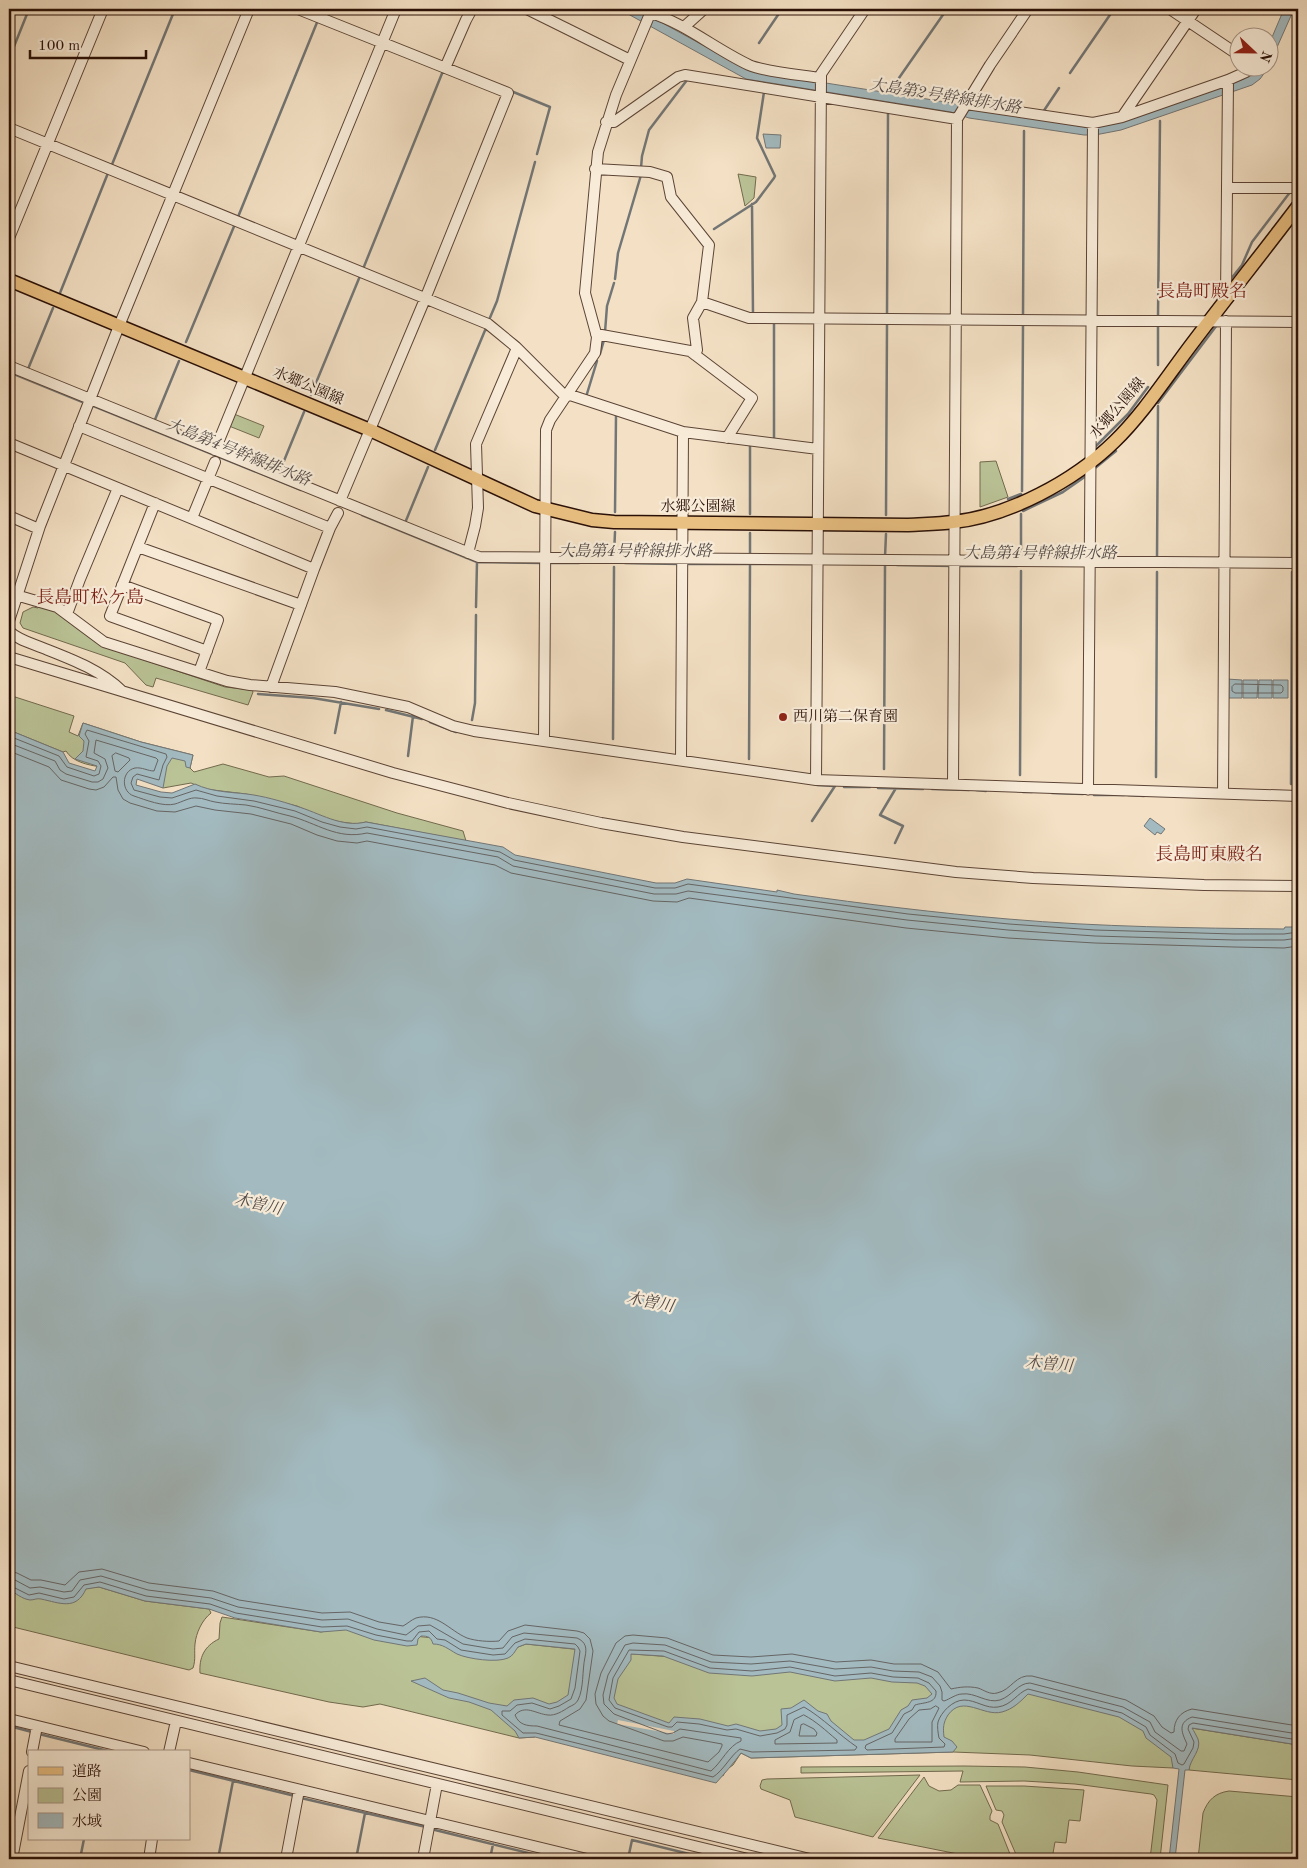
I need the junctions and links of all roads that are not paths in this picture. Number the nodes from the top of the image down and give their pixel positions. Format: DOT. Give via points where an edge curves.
graph roads {
  1 [pos="102,9"];
  2 [pos="249,9"];
  3 [pos="298,9"];
  4 [pos="396,9"];
  5 [pos="472,9"];
  6 [pos="527,9"];
  7 [pos="704,9"];
  8 [pos="865,9"];
  9 [pos="1028,9"];
  10 [pos="1170,9"];
  11 [pos="1196,9"];
  12 [pos="651,12"];
  13 [pos="1188,21"];
  14 [pos="684,27"];
  15 [pos="382,43"];
  16 [pos="1230,49"];
  17 [pos="630,60"];
  18 [pos="445,68"];
  19 [pos="1234,78"];
  20 [pos="821,79"];
  21 [pos="1228,81"];
  22 [pos="821,95"];
  23 [pos="966,104"];
  24 [pos="1122,117"];
  25 [pos="958,118"];
  26 [pos="606,122"];
  27 [pos="1093,124"];
  28 [pos="9,128"];
  29 [pos="47,144"];
  30 [pos="595,169"];
  31 [pos="1228,188"];
  32 [pos="1298,189"];
  33 [pos="172,195"];
  34 [pos="1298,206"];
  35 [pos="9,238"];
  36 [pos="298,247"];
  37 [pos="9,280"];
  38 [pos="1226,298"];
  39 [pos="425,299"];
  40 [pos="702,302"];
  41 [pos="819,319"];
  42 [pos="956,320"];
  43 [pos="1091,321"];
  44 [pos="1209,321"];
  45 [pos="1226,321"];
  46 [pos="1298,322"];
  47 [pos="119,326"];
  48 [pos="596,334"];
  49 [pos="517,348"];
  50 [pos="695,355"];
  51 [pos="9,366"];
  52 [pos="245,378"];
  53 [pos="566,396"];
  54 [pos="89,402"];
  55 [pos="79,426"];
  56 [pos="370,430"];
  57 [pos="683,432"];
  58 [pos="727,438"];
  59 [pos="9,443"];
  60 [pos="818,449"];
  61 [pos="215,450"];
  62 [pos="215,462"];
  63 [pos="1090,463"];
  64 [pos="64,465"];
  65 [pos="208,479"];
  66 [pos="477,479"];
  67 [pos="118,488"];
  68 [pos="340,501"];
  69 [pos="155,503"];
  70 [pos="545,510"];
  71 [pos="338,513"];
  72 [pos="9,516"];
  73 [pos="192,518"];
  74 [pos="954,522"];
  75 [pos="682,523"];
  76 [pos="818,524"];
  77 [pos="330,528"];
  78 [pos="39,529"];
  79 [pos="138,547"];
  80 [pos="468,553"];
  81 [pos="546,561"];
  82 [pos="683,562"];
  83 [pos="817,563"];
  84 [pos="1298,563"];
  85 [pos="1089,564"];
  86 [pos="954,565"];
  87 [pos="1224,566"];
  88 [pos="314,569"];
  89 [pos="122,585"];
  90 [pos="13,594"];
  91 [pos="301,605"];
  92 [pos="68,614"];
  93 [pos="9,621"];
  94 [pos="9,631"];
  95 [pos="207,651"];
  96 [pos="9,657"];
  97 [pos="199,672"];
  98 [pos="271,687"];
  99 [pos="123,692"];
  100 [pos="544,740"];
  101 [pos="681,760"];
  102 [pos="816,780"];
  103 [pos="953,785"];
  104 [pos="1088,790"];
  105 [pos="1223,794"];
  106 [pos="1298,796"];
  107 [pos="1298,886"];
  108 [pos="9,1666"];
  109 [pos="9,1680"];
  110 [pos="9,1719"];
  111 [pos="176,1721"];
  112 [pos="37,1726"];
  113 [pos="32,1750"];
  114 [pos="136,1750"];
  115 [pos="169,1750"];
  116 [pos="190,1763"];
  117 [pos="28,1776"];
  118 [pos="437,1784"];
  119 [pos="299,1790"];
  120 [pos="430,1822"];
  121 [pos="152,1840"];
  122 [pos="560,1856"];
  123 [pos="12,1859"];
  124 [pos="148,1859"];
  125 [pos="286,1859"];
  126 [pos="423,1859"];
  127 [pos="588,1859"];
  128 [pos="748,1859"];
  129 [pos="810,1859"];
  1 -- 29 [label="street"];
  2 -- 33 [label="street"];
  3 -- 15 [label="street"];
  4 -- 15 [label="street"];
  5 -- 18 [label="street"];
  6 -- 17 [label="street"];
  7 -- 14 [label="street"];
  8 -- 20 [label="street" via="821,74"];
  9 -- 23 [label="street"];
  10 -- 13 [label="street"];
  11 -- 13 [label="street"];
  12 -- 14 [label="street"];
  12 -- 17 [label="street"];
  13 -- 16 [label="street"];
  13 -- 24 [label="street"];
  14 -- 20 [label="street" via="755,67"];
  15 -- 18 [label="street"];
  15 -- 36 [label="street"];
  17 -- 26 [label="street"];
  18 -- 39 [label="street" via="508,93"];
  19 -- 21 [label="street"];
  20 -- 22 [label="street"];
  21 -- 24 [label="street"];
  21 -- 31 [label="street"];
  22 -- 25 [label="street"];
  22 -- 26 [label="street" via="685,74 614,122"];
  22 -- 41 [label="street"];
  23 -- 24 [label="street" via="1093,123"];
  23 -- 25 [label="street"];
  25 -- 42 [label="street"];
  26 -- 30 [label="street"];
  27 -- 43 [label="street"];
  28 -- 29 [label="street"];
  29 -- 33 [label="street"];
  29 -- 35 [label="street"];
  30 -- 40 [label="street" via="650,172 667,177 671,197 709,245"];
  30 -- 48 [label="street" via="585,293"];
  31 -- 32 [label="street"];
  31 -- 38 [label="street"];
  33 -- 36 [label="street"];
  33 -- 47 [label="street"];
  34 -- 38 [label="main road, 水郷公園線"];
  36 -- 39 [label="street"];
  36 -- 52 [label="street"];
  37 -- 47 [label="main road, 水郷公園線"];
  38 -- 44 [label="main road, 水郷公園線"];
  39 -- 49 [label="street" via="488,324"];
  39 -- 56 [label="street"];
  40 -- 41 [label="street" via="749,318"];
  40 -- 50 [label="street" via="693,318"];
  41 -- 42 [label="street"];
  41 -- 60 [label="street"];
  42 -- 43 [label="street"];
  42 -- 74 [label="street"];
  43 -- 44 [label="street"];
  43 -- 63 [label="street"];
  44 -- 45 [label="street"];
  44 -- 63 [label="main road, 水郷公園線" via="1133,421"];
  45 -- 46 [label="street"];
  45 -- 87 [label="street"];
  47 -- 52 [label="main road, 水郷公園線"];
  47 -- 54 [label="street"];
  48 -- 50 [label="street" via="690,351"];
  48 -- 53 [label="street" via="595,353"];
  49 -- 53 [label="street"];
  49 -- 66 [label="street" via="476,444"];
  50 -- 58 [label="street" via="752,398"];
  51 -- 54 [label="street"];
  52 -- 56 [label="main road, 水郷公園線"];
  52 -- 61 [label="street"];
  53 -- 57 [label="street"];
  53 -- 70 [label="street" via="546,430"];
  54 -- 55 [label="street"];
  54 -- 61 [label="street"];
  55 -- 64 [label="street"];
  55 -- 65 [label="street"];
  56 -- 66 [label="main road, 水郷公園線"];
  56 -- 68 [label="street"];
  57 -- 58 [label="street"];
  57 -- 75 [label="street"];
  58 -- 60 [label="street"];
  59 -- 64 [label="street"];
  60 -- 76 [label="street"];
  61 -- 68 [label="street"];
  62 -- 65 [label="street"];
  63 -- 74 [label="main road, 水郷公園線" via="1032,498 1003,510"];
  63 -- 85 [label="street"];
  64 -- 67 [label="street"];
  64 -- 78 [label="street"];
  65 -- 73 [label="street"];
  65 -- 77 [label="street"];
  66 -- 70 [label="main road, 水郷公園線"];
  66 -- 80 [label="street" via="478,508"];
  67 -- 69 [label="street"];
  67 -- 92 [label="street"];
  68 -- 80 [label="street"];
  69 -- 73 [label="street"];
  69 -- 79 [label="street"];
  70 -- 75 [label="main road, 水郷公園線" via="592,520"];
  70 -- 81 [label="street"];
  71 -- 77 [label="street"];
  72 -- 78 [label="street"];
  73 -- 88 [label="street"];
  74 -- 76 [label="main road, 水郷公園線"];
  74 -- 86 [label="street"];
  75 -- 76 [label="main road, 水郷公園線"];
  75 -- 82 [label="street"];
  76 -- 83 [label="street"];
  77 -- 88 [label="street"];
  78 -- 90 [label="street"];
  79 -- 89 [label="street"];
  79 -- 91 [label="street"];
  80 -- 81 [label="street" via="479,557"];
  81 -- 82 [label="street"];
  81 -- 100 [label="street"];
  82 -- 83 [label="street"];
  82 -- 101 [label="street"];
  83 -- 86 [label="street"];
  83 -- 102 [label="street"];
  84 -- 87 [label="street"];
  85 -- 86 [label="street"];
  85 -- 87 [label="street"];
  85 -- 104 [label="street"];
  86 -- 103 [label="street"];
  87 -- 105 [label="street"];
  88 -- 91 [label="street"];
  89 -- 95 [label="street" via="218,620"];
  89 -- 95 [label="street" via="110,616"];
  90 -- 92 [label="street" via="57,607"];
  90 -- 93 [label="street"];
  91 -- 98 [label="street"];
  92 -- 97 [label="street" via="104,642"];
  94 -- 99 [label="street" via="110,679"];
  95 -- 97 [label="street"];
  96 -- 99 [label="street"];
  97 -- 98 [label="street" via="227,681"];
  98 -- 100 [label="street" via="335,692 408,707 453,726"];
  99 -- 107 [label="street" via="464,792 592,821 674,835 878,863 1024,878"];
  100 -- 101 [label="street"];
  101 -- 102 [label="street"];
  102 -- 103 [label="street"];
  103 -- 104 [label="street"];
  104 -- 105 [label="street"];
  105 -- 106 [label="street"];
  108 -- 129 [label="street"];
  109 -- 111 [label="street"];
  110 -- 112 [label="street"];
  111 -- 115 [label="street"];
  111 -- 118 [label="street"];
  112 -- 113 [label="street"];
  112 -- 114 [label="street"];
  116 -- 119 [label="street"];
  117 -- 123 [label="street"];
  118 -- 120 [label="street"];
  118 -- 128 [label="street"];
  119 -- 120 [label="street"];
  119 -- 125 [label="street"];
  120 -- 122 [label="street"];
  120 -- 126 [label="street"];
  121 -- 124 [label="street"];
  122 -- 127 [label="street"];
}
